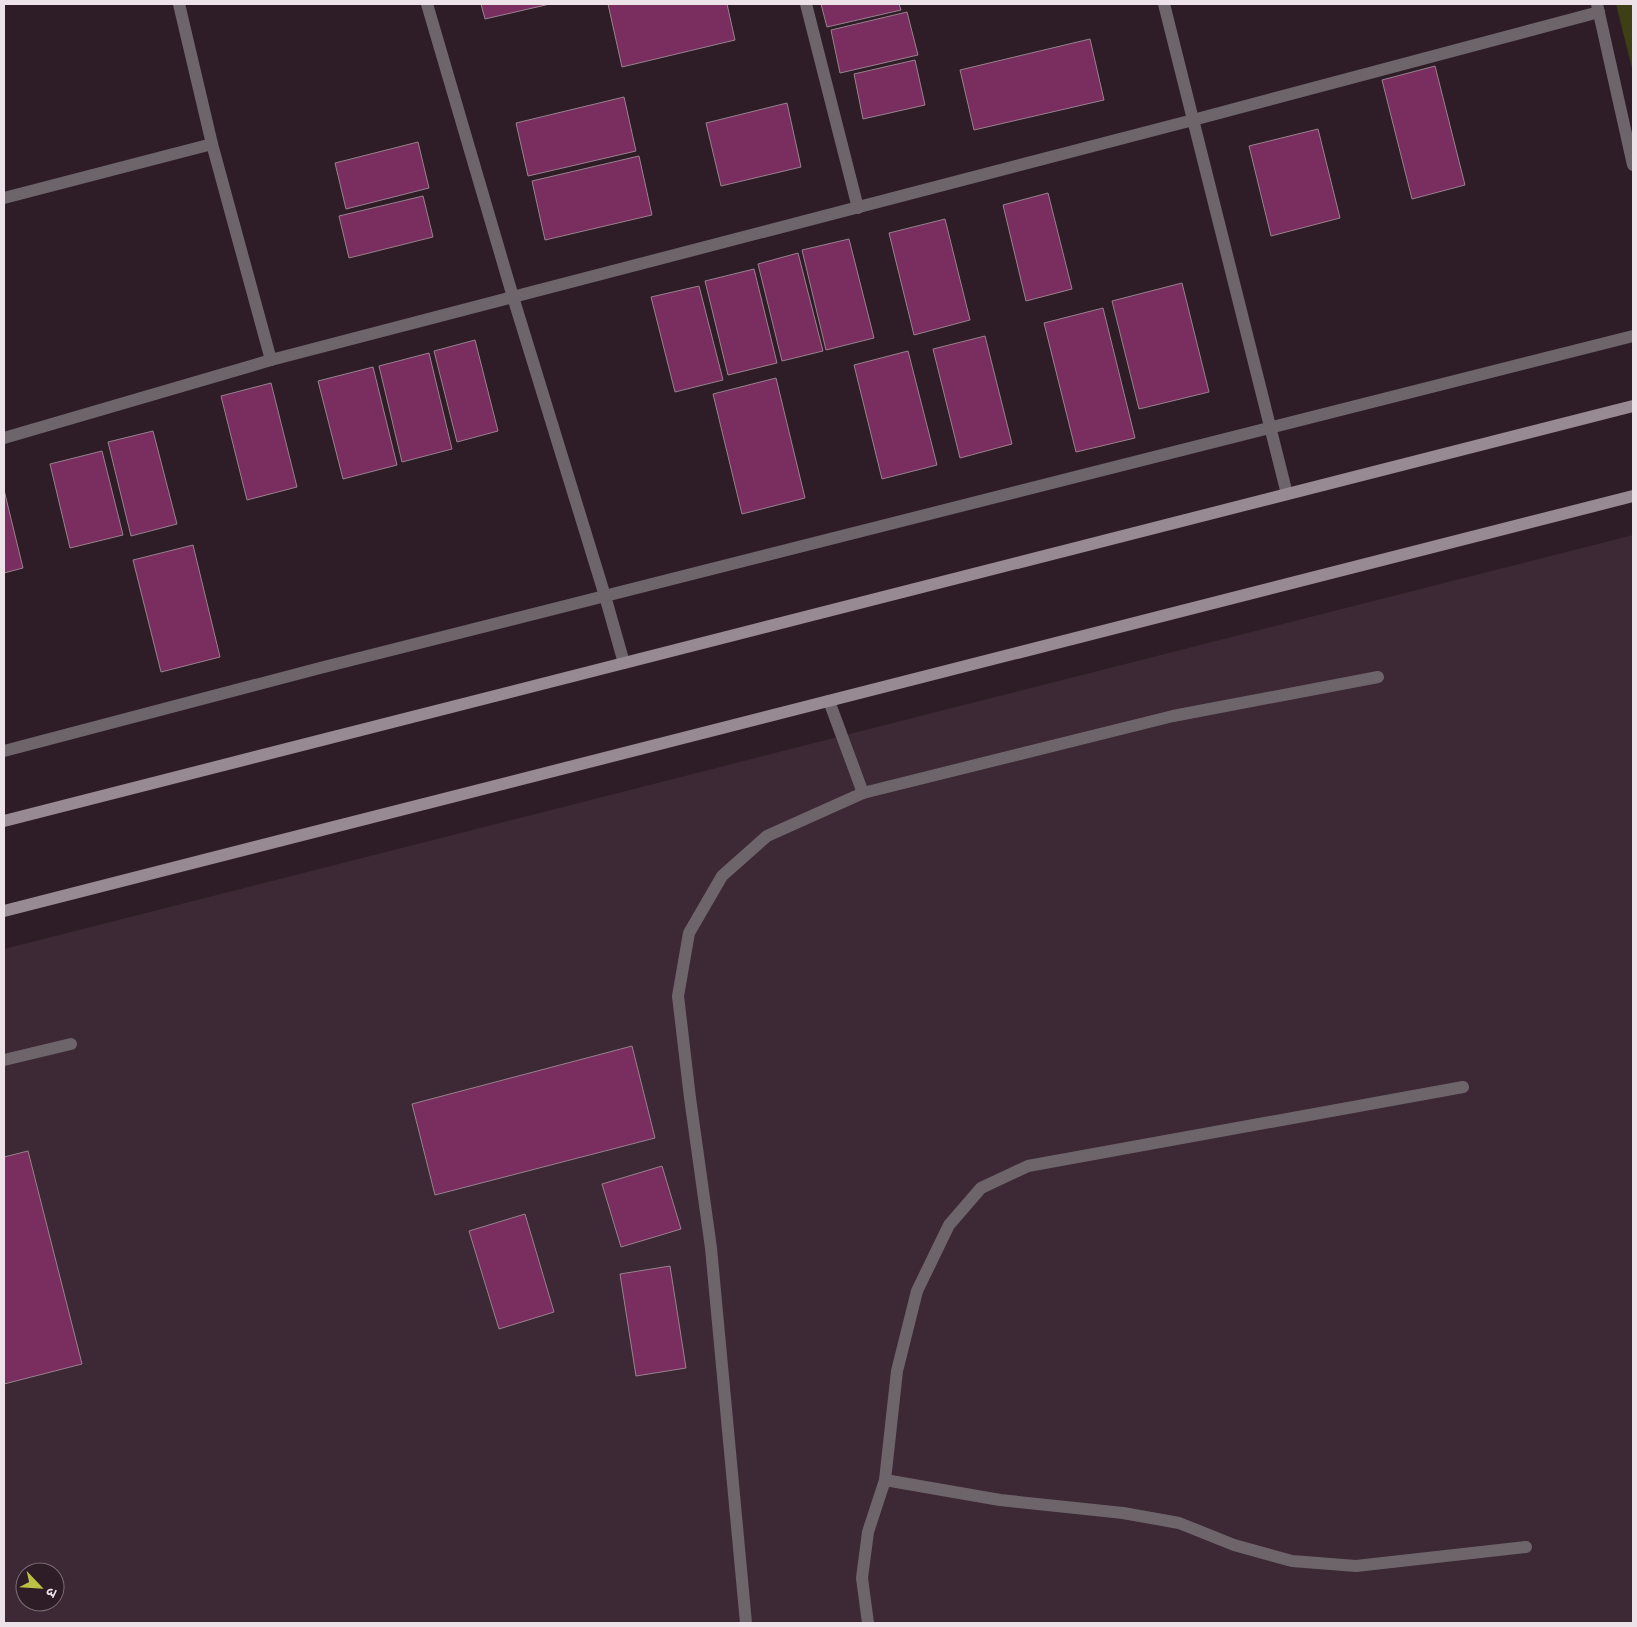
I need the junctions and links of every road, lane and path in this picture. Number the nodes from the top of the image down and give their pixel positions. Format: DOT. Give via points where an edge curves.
graph roads {
  1 [pos="179,4"];
  2 [pos="427,4"];
  3 [pos="806,4"];
  4 [pos="1164,4"];
  5 [pos="1598,8"];
  6 [pos="1193,120"];
  7 [pos="212,144"];
  8 [pos="1633,165"];
  9 [pos="4,198"];
  10 [pos="858,208"];
  11 [pos="513,297"];
  12 [pos="1633,336"];
  13 [pos="271,360"];
  14 [pos="1633,406"];
  15 [pos="1270,427"];
  16 [pos="4,438"];
  17 [pos="1288,494"];
  18 [pos="1633,496"];
  19 [pos="605,596"];
  20 [pos="624,663"];
  21 [pos="1378,677"];
  22 [pos="829,701"];
  23 [pos="4,751"];
  24 [pos="863,793"];
  25 [pos="4,821"];
  26 [pos="4,911"];
  27 [pos="71,1044"];
  28 [pos="4,1060"];
  29 [pos="1463,1088"];
  30 [pos="885,1480"];
  31 [pos="1526,1546"];
  32 [pos="746,1623"];
  33 [pos="868,1623"];
  1 -- 7 [label="street"];
  2 -- 11 [label="street"];
  3 -- 10 [label="street"];
  4 -- 6 [label="street"];
  5 -- 6 [label="street"];
  5 -- 8 [label="street"];
  6 -- 10 [label="street"];
  6 -- 15 [label="street"];
  7 -- 9 [label="street"];
  7 -- 13 [label="street"];
  10 -- 11 [label="street"];
  11 -- 13 [label="street"];
  11 -- 19 [label="street"];
  12 -- 15 [label="street"];
  13 -- 16 [label="street"];
  14 -- 17 [label="main road"];
  15 -- 17 [label="street"];
  15 -- 19 [label="street"];
  17 -- 20 [label="main road"];
  18 -- 22 [label="main road"];
  19 -- 20 [label="street"];
  19 -- 23 [label="street"];
  20 -- 25 [label="main road"];
  21 -- 24 [label="street" via="1173,716"];
  22 -- 24 [label="street"];
  22 -- 26 [label="main road"];
  24 -- 32 [label="street" via="767,836 722,876 690,933 678,996 711,1248"];
  27 -- 28 [label="street"];
  29 -- 30 [label="street" via="1028,1166 980,1188 949,1226 917,1291 897,1371"];
  30 -- 31 [label="street" via="1000,1500 1180,1522 1234,1545 1292,1561 1356,1566"];
  30 -- 33 [label="street" via="868,1532 862,1578"];
}
